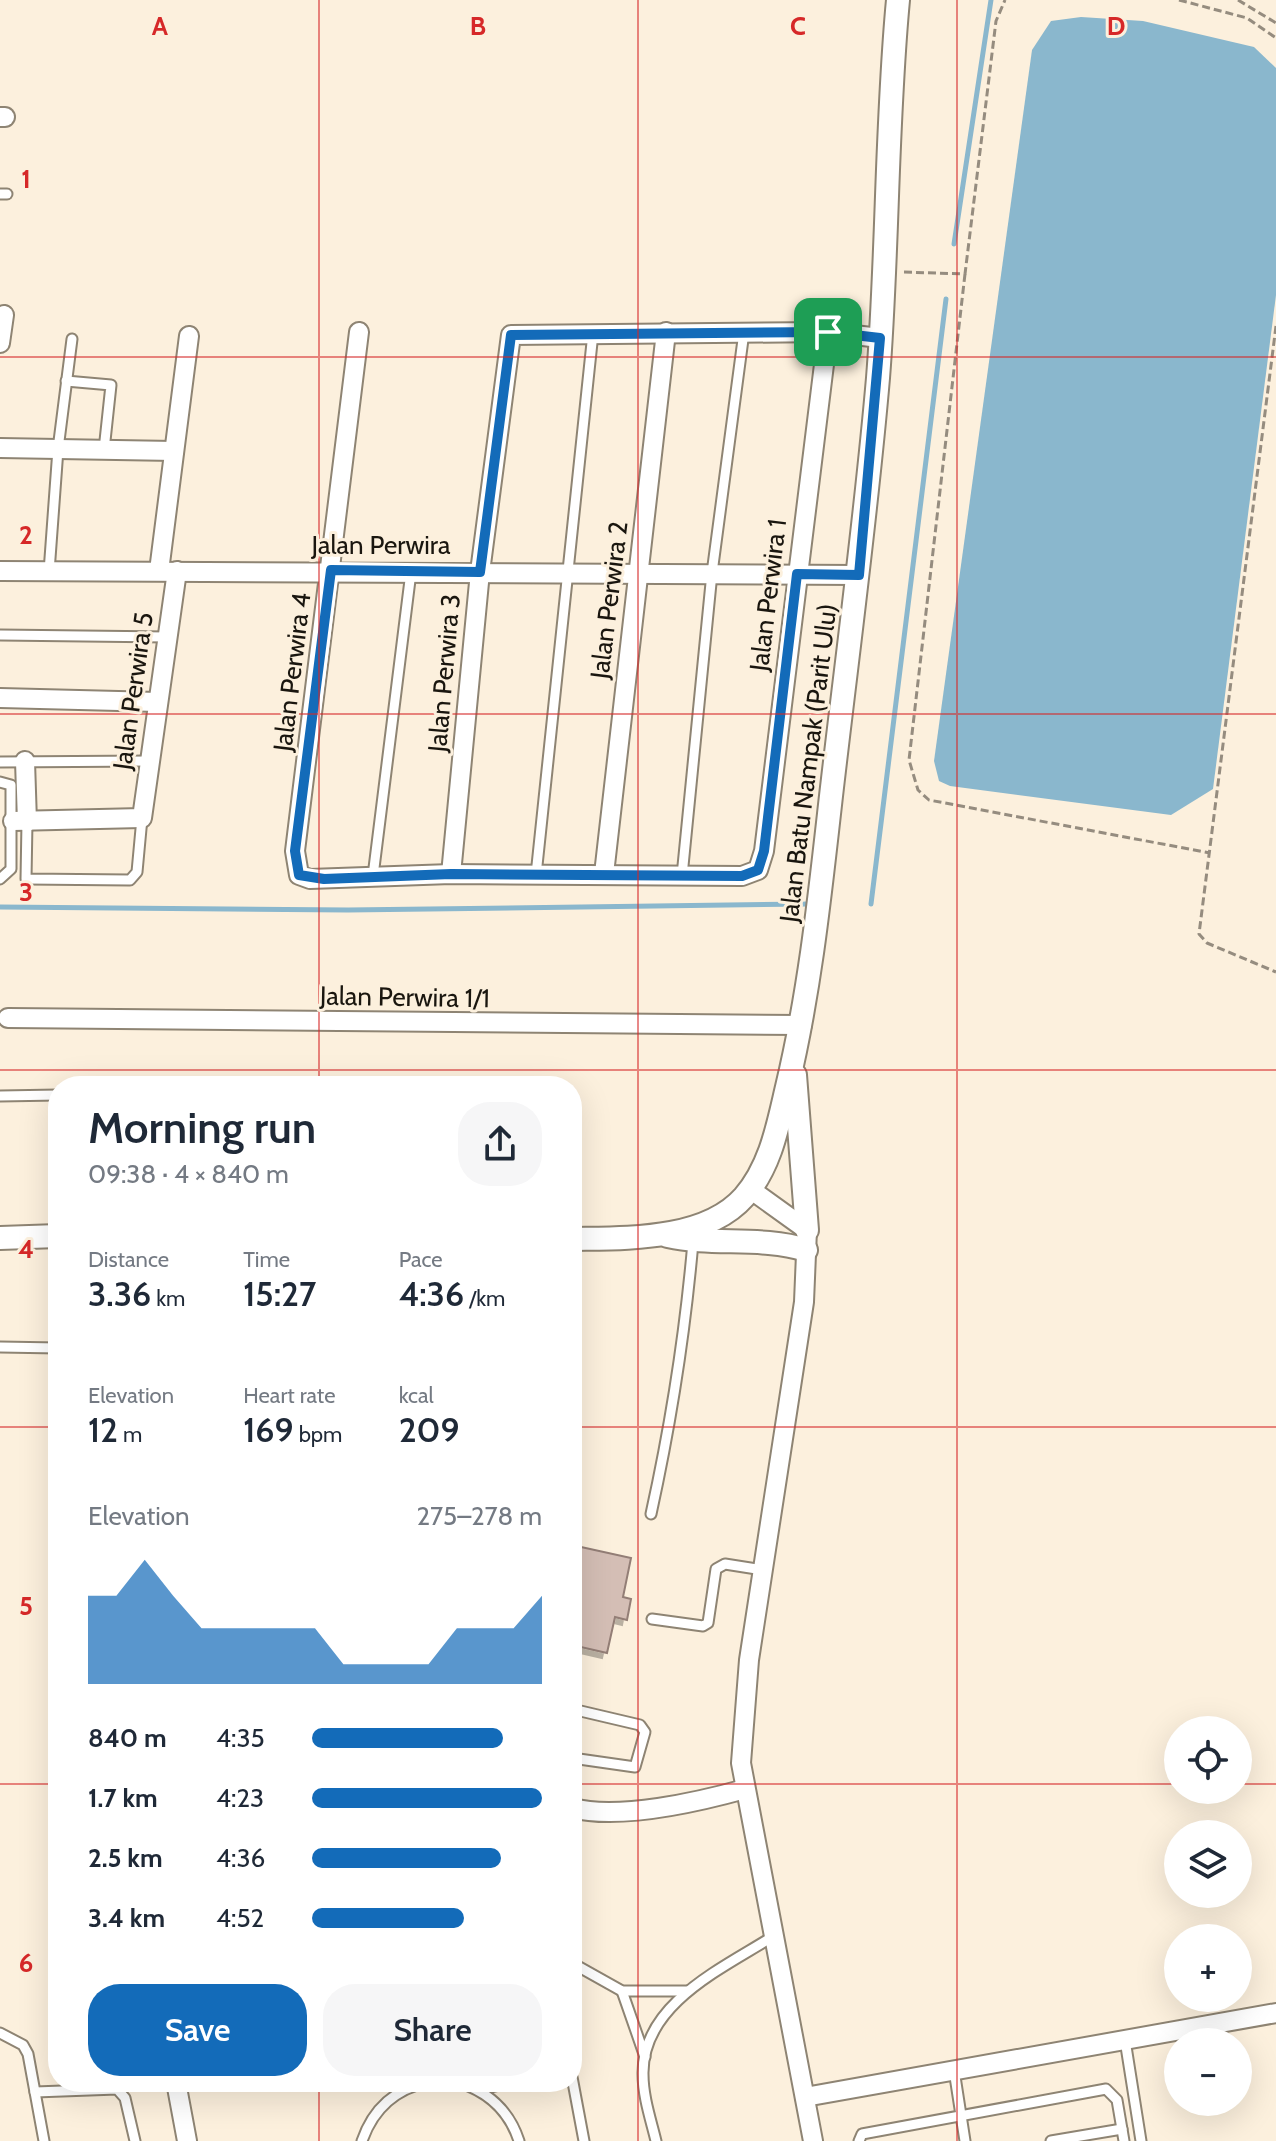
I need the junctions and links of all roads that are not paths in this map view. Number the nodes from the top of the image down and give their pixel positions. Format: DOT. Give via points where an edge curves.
graph roads {
  1 [pos="898,0"];
  2 [pos="4,315"];
  3 [pos="359,332"];
  4 [pos="666,332"];
  5 [pos="744,332"];
  6 [pos="828,332"];
  7 [pos="593,333"];
  8 [pos="189,336"];
  9 [pos="880,338"];
  10 [pos="72,339"];
  11 [pos="0,343"];
  12 [pos="66,381"];
  13 [pos="0,448"];
  14 [pos="58,449"];
  15 [pos="104,450"];
  16 [pos="174,451"];
  17 [pos="331,570"];
  18 [pos="0,571"];
  19 [pos="168,571"];
  20 [pos="49,572"];
  21 [pos="411,572"];
  22 [pos="480,572"];
  23 [pos="568,572"];
  24 [pos="638,573"];
  25 [pos="712,573"];
  26 [pos="797,574"];
  27 [pos="859,575"];
  28 [pos="0,635"];
  29 [pos="167,637"];
  30 [pos="0,698"];
  31 [pos="158,702"];
  32 [pos="25,761"];
  33 [pos="150,761"];
  34 [pos="0,762"];
  35 [pos="0,782"];
  36 [pos="142,818"];
  37 [pos="20,822"];
  38 [pos="451,874"];
  39 [pos="604,874"];
  40 [pos="536,875"];
  41 [pos="373,876"];
  42 [pos="682,876"];
  43 [pos="0,879"];
  44 [pos="8,1018"];
  45 [pos="802,1025"];
  46 [pos="793,1062"];
  47 [pos="48,1095"];
  48 [pos="0,1096"];
  49 [pos="750,1189"];
  50 [pos="655,1233"];
  51 [pos="48,1236"];
  52 [pos="0,1238"];
  53 [pos="582,1238"];
  54 [pos="806,1240"];
  55 [pos="693,1242"];
  56 [pos="0,1347"];
  57 [pos="48,1348"];
  58 [pos="651,1514"];
  59 [pos="763,1570"];
  60 [pos="652,1619"];
  61 [pos="582,1711"];
  62 [pos="582,1759"];
  63 [pos="745,1789"];
  64 [pos="582,1808"];
  65 [pos="772,1937"];
  66 [pos="582,1969"];
  67 [pos="622,1991"];
  68 [pos="687,1991"];
  69 [pos="1276,2013"];
  70 [pos="0,2033"];
  71 [pos="1125,2040"];
  72 [pos="645,2057"];
  73 [pos="954,2070"];
  74 [pos="35,2092"];
  75 [pos="48,2092"];
  76 [pos="120,2092"];
  77 [pos="178,2092"];
  78 [pos="399,2092"];
  79 [pos="480,2092"];
  80 [pos="575,2092"];
  81 [pos="805,2097"];
  82 [pos="961,2115"];
  83 [pos="1122,2129"];
  84 [pos="44,2141"];
  85 [pos="135,2141"];
  86 [pos="187,2141"];
  87 [pos="362,2141"];
  88 [pos="519,2141"];
  89 [pos="584,2141"];
  90 [pos="656,2141"];
  91 [pos="813,2141"];
  92 [pos="859,2141"];
  93 [pos="965,2141"];
  94 [pos="1051,2141"];
  95 [pos="1124,2141"];
  96 [pos="1141,2141"];
  1 -- 9 [label="street, Jalan Batu Nampak (Parit Ulu)"];
  2 -- 11 [label="street"];
  3 -- 17 [label="street, Jalan Perwira 4"];
  4 -- 5 [label="street"];
  4 -- 7 [label="street"];
  4 -- 24 [label="street, Jalan Perwira 2"];
  5 -- 6 [label="street"];
  5 -- 25 [label="lane"];
  6 -- 9 [label="street"];
  6 -- 26 [label="street, Jalan Perwira 1"];
  7 -- 22 [label="street, Jalan Perwira 3" via="511,335"];
  7 -- 23 [label="lane"];
  8 -- 16 [label="street, Jalan Perwira 5"];
  9 -- 27 [label="street, Jalan Batu Nampak (Parit Ulu)"];
  10 -- 12 [label="lane"];
  12 -- 14 [label="lane"];
  12 -- 15 [label="lane" via="111,385"];
  13 -- 14 [label="street"];
  14 -- 15 [label="street"];
  14 -- 20 [label="lane"];
  15 -- 16 [label="street"];
  16 -- 19 [label="street, Jalan Perwira 5"];
  17 -- 19 [label="street, Jalan Perwira"];
  17 -- 21 [label="street, Jalan Perwira"];
  17 -- 41 [label="street, Jalan Perwira 4" via="295,851 299,875"];
  18 -- 20 [label="street, Jalan Perwira"];
  19 -- 20 [label="street, Jalan Perwira"];
  19 -- 29 [label="street, Jalan Perwira 5"];
  21 -- 22 [label="street, Jalan Perwira"];
  21 -- 41 [label="lane"];
  22 -- 23 [label="street, Jalan Perwira"];
  22 -- 38 [label="street, Jalan Perwira 3"];
  23 -- 24 [label="street, Jalan Perwira"];
  23 -- 40 [label="lane"];
  24 -- 25 [label="street, Jalan Perwira"];
  24 -- 39 [label="street, Jalan Perwira 2"];
  25 -- 26 [label="street, Jalan Perwira"];
  25 -- 42 [label="lane"];
  26 -- 27 [label="street, Jalan Perwira"];
  26 -- 42 [label="street, Jalan Perwira 1" via="762,864 742,876"];
  27 -- 45 [label="street, Jalan Batu Nampak (Parit Ulu)"];
  28 -- 29 [label="lane"];
  29 -- 31 [label="street, Jalan Perwira 5"];
  30 -- 31 [label="street"];
  31 -- 33 [label="street, Jalan Perwira 5"];
  32 -- 33 [label="lane"];
  32 -- 34 [label="lane"];
  32 -- 37 [label="street"];
  33 -- 36 [label="street, Jalan Perwira 5"];
  35 -- 37 [label="lane" via="11,785"];
  36 -- 37 [label="street"];
  36 -- 37 [label="lane" via="137,872 130,880 26,879"];
  37 -- 43 [label="lane" via="11,869"];
  38 -- 40 [label="street"];
  38 -- 41 [label="street"];
  39 -- 40 [label="street"];
  39 -- 42 [label="street"];
  44 -- 45 [label="street, Jalan Perwira 1/1"];
  45 -- 46 [label="street, Jalan Batu Nampak (Parit Ulu)"];
  46 -- 49 [label="street, Jalan Batu Nampak (Parit Ulu)" via="768,1157"];
  46 -- 54 [label="street" via="803,1140"];
  47 -- 48 [label="lane"];
  49 -- 50 [label="street, Jalan Batu Nampak (Parit Ulu)" via="722,1215"];
  49 -- 54 [label="street"];
  50 -- 53 [label="street, Jalan Batu Nampak (Parit Ulu)"];
  50 -- 55 [label="street"];
  51 -- 52 [label="street"];
  54 -- 55 [label="street"];
  54 -- 59 [label="street" via="804,1302"];
  55 -- 58 [label="lane" via="685,1339"];
  56 -- 57 [label="lane"];
  59 -- 60 [label="lane" via="725,1564 716,1569 708,1623 703,1626"];
  59 -- 63 [label="street" via="744,1702"];
  61 -- 62 [label="lane" via="640,1725 645,1732 635,1767"];
  63 -- 64 [label="street" via="627,1810"];
  63 -- 65 [label="street"];
  65 -- 68 [label="lane"];
  65 -- 81 [label="street"];
  66 -- 67 [label="lane"];
  67 -- 68 [label="lane"];
  67 -- 72 [label="lane"];
  68 -- 72 [label="lane" via="667,2013"];
  69 -- 71 [label="street"];
  70 -- 74 [label="lane" via="23,2045"];
  71 -- 73 [label="street"];
  71 -- 96 [label="lane"];
  72 -- 90 [label="lane" via="645,2096"];
  73 -- 81 [label="street"];
  73 -- 82 [label="lane"];
  74 -- 75 [label="lane"];
  74 -- 84 [label="lane"];
  76 -- 85 [label="lane"];
  77 -- 86 [label="street"];
  78 -- 87 [label="lane" via="387,2100"];
  79 -- 88 [label="lane" via="503,2110"];
  80 -- 89 [label="lane"];
  81 -- 91 [label="street"];
  82 -- 83 [label="lane" via="1106,2089 1117,2100"];
  82 -- 92 [label="lane" via="862,2134"];
  82 -- 93 [label="lane"];
  83 -- 94 [label="lane"];
  83 -- 95 [label="lane"];
}
